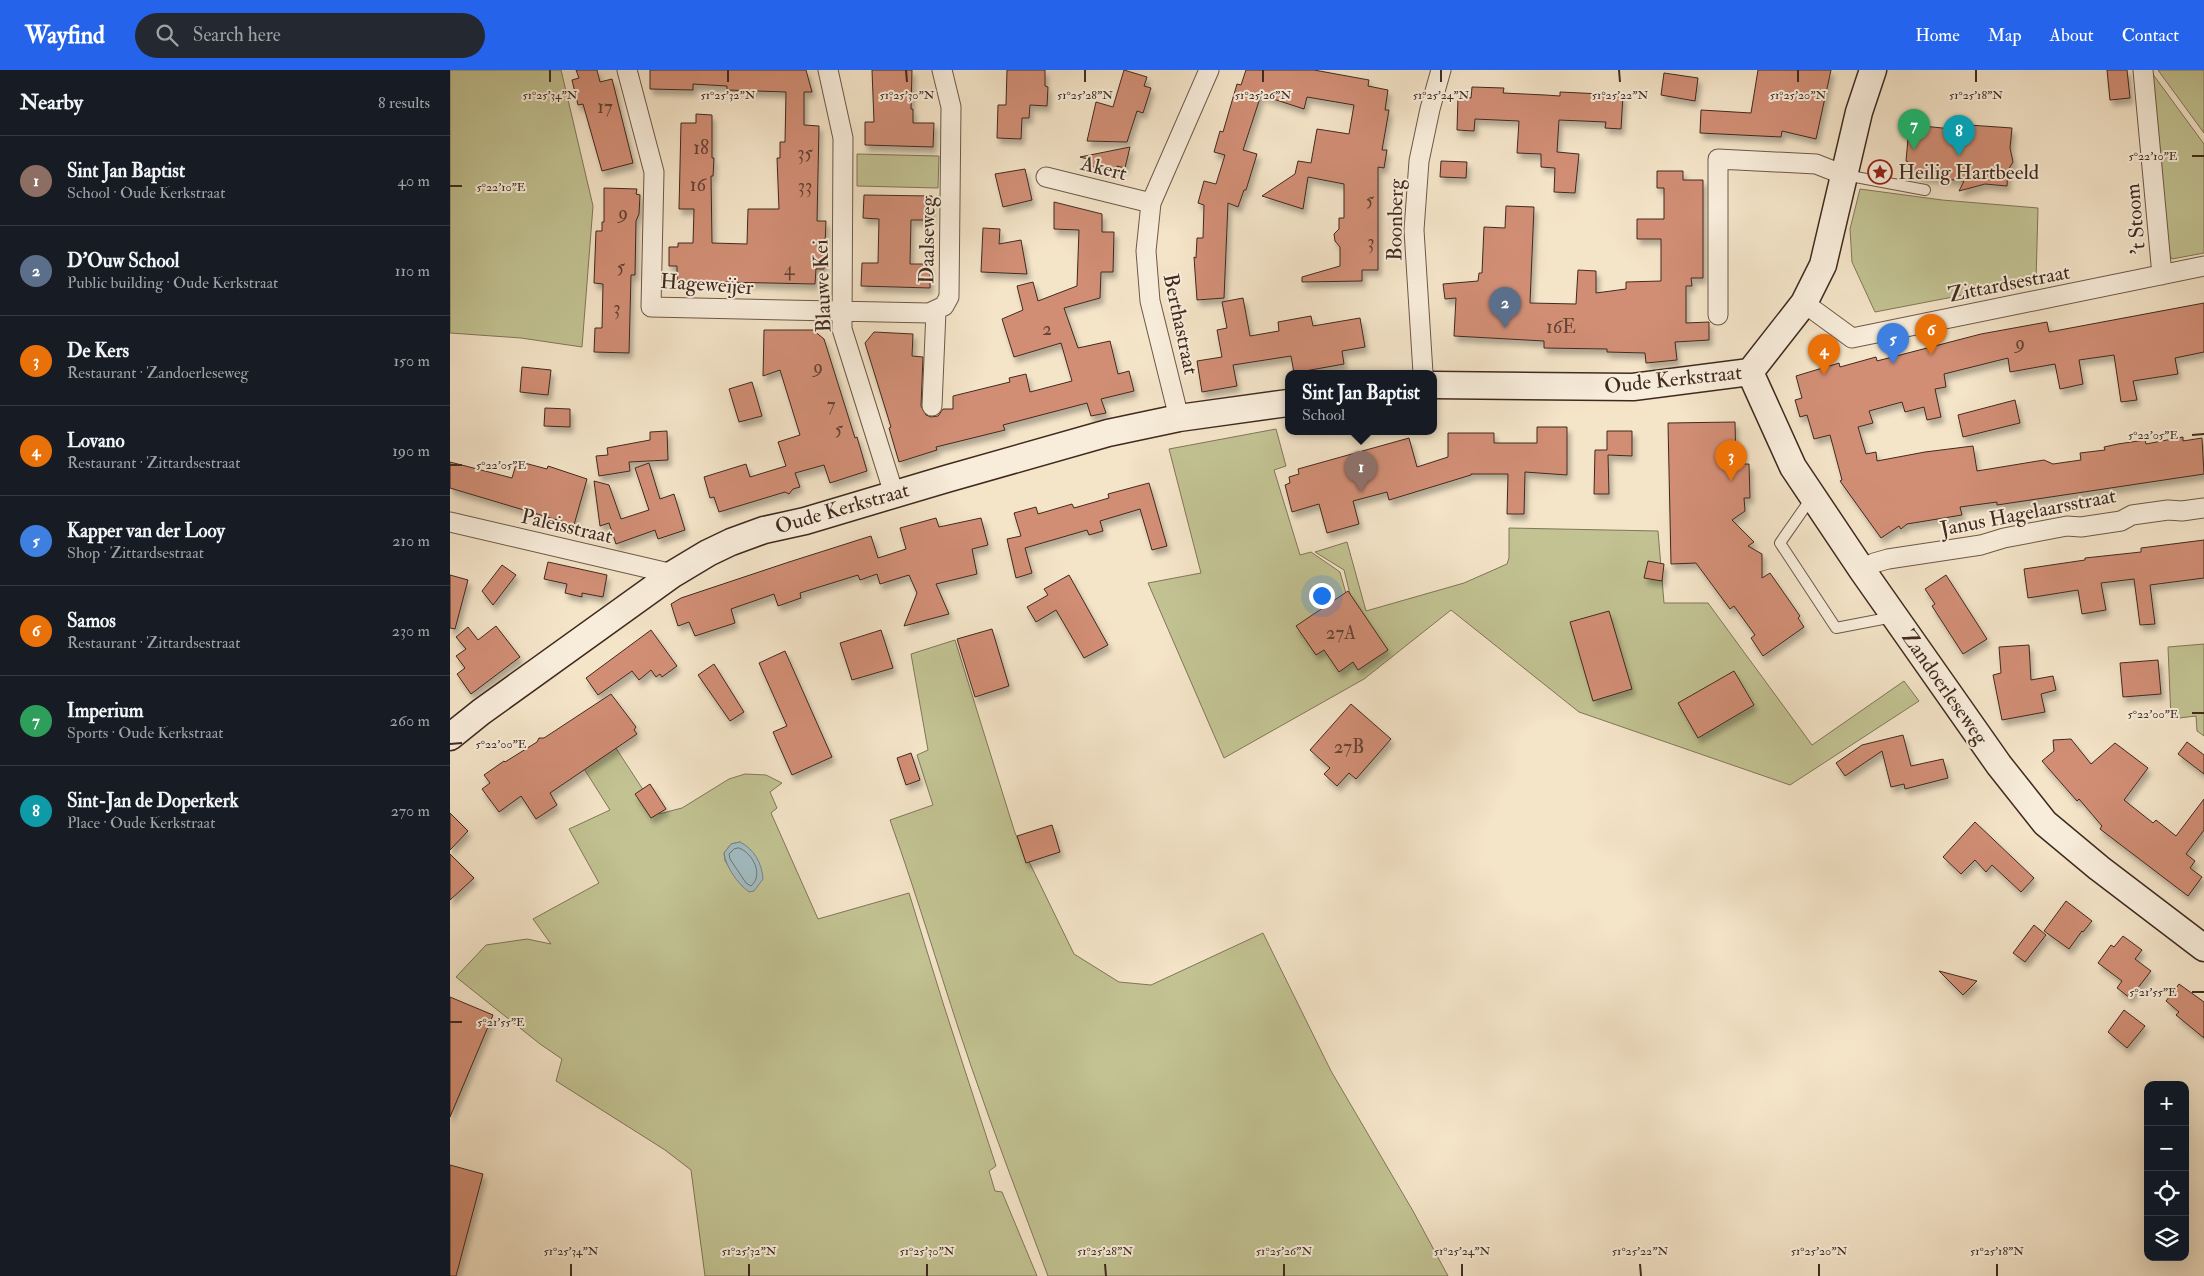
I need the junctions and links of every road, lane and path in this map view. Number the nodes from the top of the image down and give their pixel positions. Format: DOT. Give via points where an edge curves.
graph roads {
  1 [pos="627,70"];
  2 [pos="828,70"];
  3 [pos="942,70"];
  4 [pos="1209,70"];
  5 [pos="1441,70"];
  6 [pos="1874,70"];
  7 [pos="2144,70"];
  8 [pos="1844,175"];
  9 [pos="1046,177"];
  10 [pos="1925,190"];
  11 [pos="1151,203"];
  12 [pos="2204,266"];
  13 [pos="2162,275"];
  14 [pos="1804,303"];
  15 [pos="936,311"];
  16 [pos="842,312"];
  17 [pos="1718,315"];
  18 [pos="1423,370"];
  19 [pos="1750,372"];
  20 [pos="1437,385"];
  21 [pos="1285,403"];
  22 [pos="932,406"];
  23 [pos="1179,418"];
  24 [pos="894,494"];
  25 [pos="1813,496"];
  26 [pos="2204,508"];
  27 [pos="450,522"];
  28 [pos="1862,570"];
  29 [pos="673,574"];
  30 [pos="1895,616"];
  31 [pos="450,737"];
  32 [pos="2204,948"];
  1 -- 16 [label="street, Hageweijer" via="654,172 651,307"];
  2 -- 16 [label="street, Blauwe Kei" via="843,138"];
  3 -- 15 [label="street, Daalseweg" via="951,107 949,297"];
  4 -- 11 [label="street, Berthastraat"];
  5 -- 18 [label="street, Boonberg" via="1420,161 1414,230"];
  6 -- 8 [label="street, Oude Kerkstraat" via="1859,112"];
  7 -- 13 [label="street, 't Stoom"];
  8 -- 10 [label="lane"];
  8 -- 14 [label="street, Oude Kerkstraat" via="1823,265"];
  8 -- 17 [label="street" via="1816,164 1718,159"];
  9 -- 11 [label="street, Akert"];
  11 -- 23 [label="street, Berthastraat" via="1146,251 1150,301"];
  12 -- 13 [label="street, Zittardsestraat"];
  13 -- 14 [label="street, Zittardsestraat" via="1852,338"];
  14 -- 19 [label="street, Oude Kerkstraat"];
  15 -- 16 [label="street, Hageweijer"];
  15 -- 22 [label="street, Daalseweg"];
  16 -- 24 [label="street, Blauwe Kei" via="842,329"];
  19 -- 20 [label="street, Oude Kerkstraat" via="1633,387"];
  19 -- 25 [label="street, Zandoerleseweg" via="1793,467"];
  21 -- 23 [label="street, Oude Kerkstraat"];
  23 -- 24 [label="street, Oude Kerkstraat" via="1108,433"];
  24 -- 29 [label="street, Oude Kerkstraat" via="764,530 708,553"];
  25 -- 28 [label="street, Zandoerleseweg"];
  25 -- 30 [label="lane" via="1780,543 1836,628"];
  26 -- 28 [label="street, Janus Hagelaarsstraat" via="2132,515 2121,521 2081,527 2067,526 1981,545 1888,559"];
  27 -- 29 [label="street, Paleisstraat"];
  28 -- 30 [label="street, Zandoerleseweg"];
  29 -- 31 [label="street, Oude Kerkstraat"];
  30 -- 32 [label="street, Zandoerleseweg" via="1999,765 2045,823"];
}
